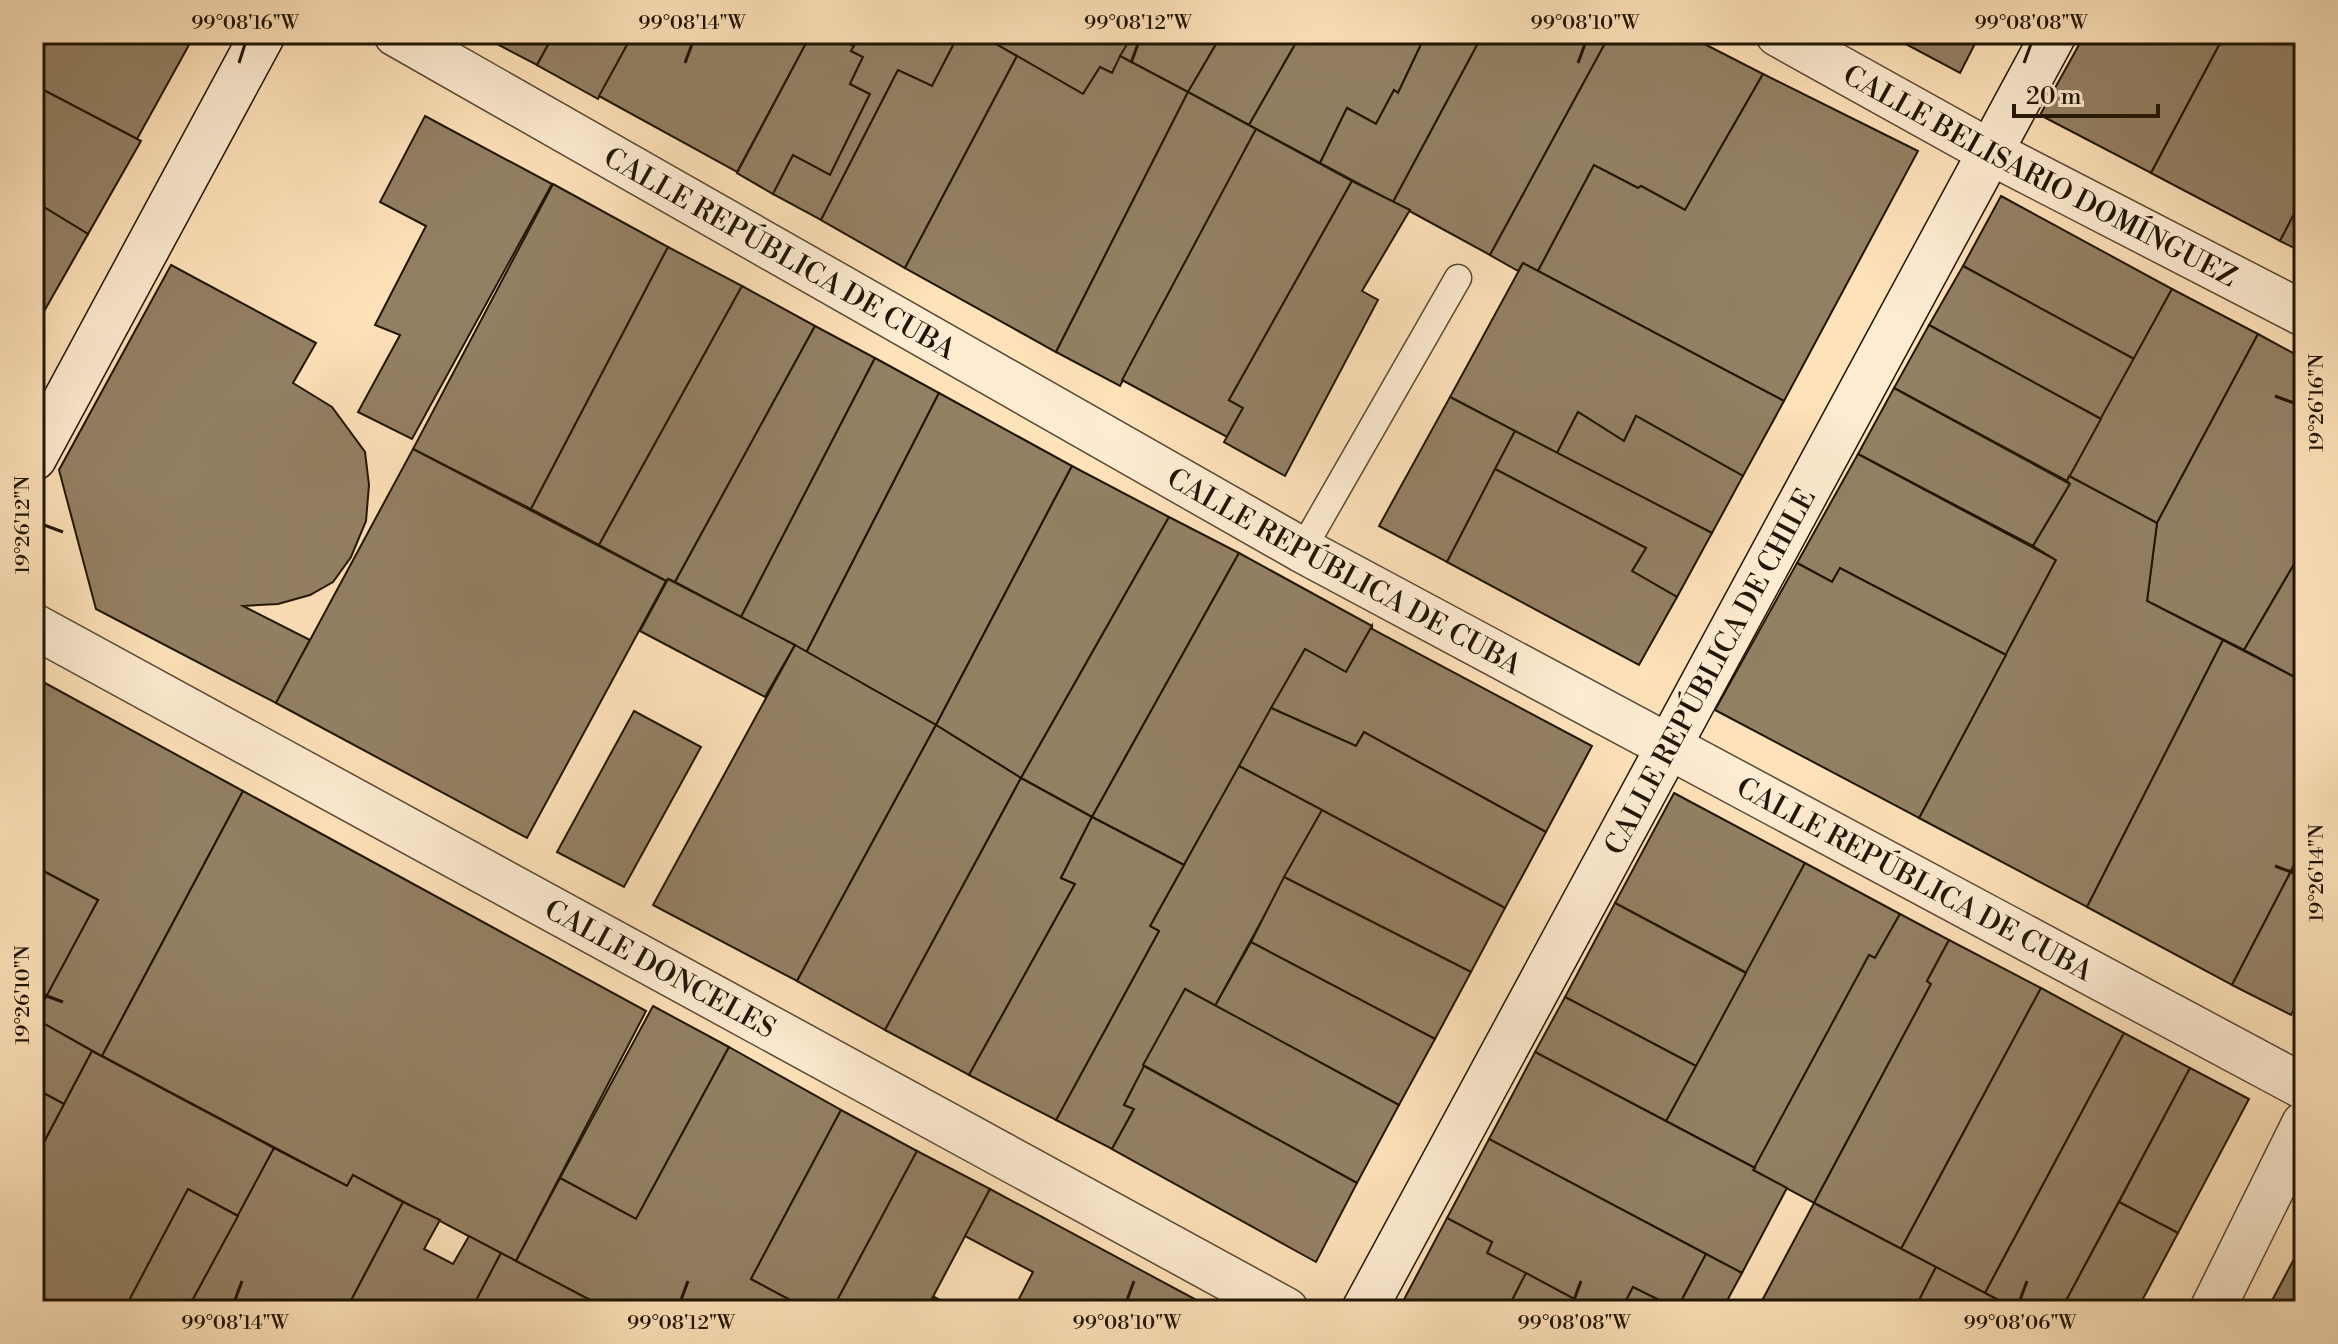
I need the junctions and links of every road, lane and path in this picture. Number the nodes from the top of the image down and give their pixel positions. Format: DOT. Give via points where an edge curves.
graph roads {
  1 [pos="263,34"];
  2 [pos="396,34"];
  3 [pos="1778,34"];
  4 [pos="2054,34"];
  5 [pos="1992,153"];
  6 [pos="1458,278"];
  7 [pos="2304,314"];
  8 [pos="34,458"];
  9 [pos="1302,550"];
  10 [pos="34,626"];
  11 [pos="1670,747"];
  12 [pos="2304,1087"];
  13 [pos="2304,1124"];
  14 [pos="1286,1310"];
  15 [pos="1364,1310"];
  16 [pos="2212,1310"];
  1 -- 8 [label="street"];
  2 -- 9 [label="street, CALLE REPÚBLICA DE CUBA"];
  3 -- 5 [label="street, CALLE BELISARIO DOMÍNGUEZ"];
  4 -- 5 [label="street, CALLE REPÚBLICA DE CHILE"];
  5 -- 7 [label="street, CALLE BELISARIO DOMÍNGUEZ"];
  5 -- 11 [label="street, CALLE REPÚBLICA DE CHILE"];
  6 -- 9 [label="lane"];
  9 -- 11 [label="street, CALLE REPÚBLICA DE CUBA"];
  10 -- 14 [label="street, CALLE DONCELES"];
  11 -- 12 [label="street, CALLE REPÚBLICA DE CUBA"];
  11 -- 15 [label="street, CALLE REPÚBLICA DE CHILE"];
  13 -- 16 [label="street"];
}
